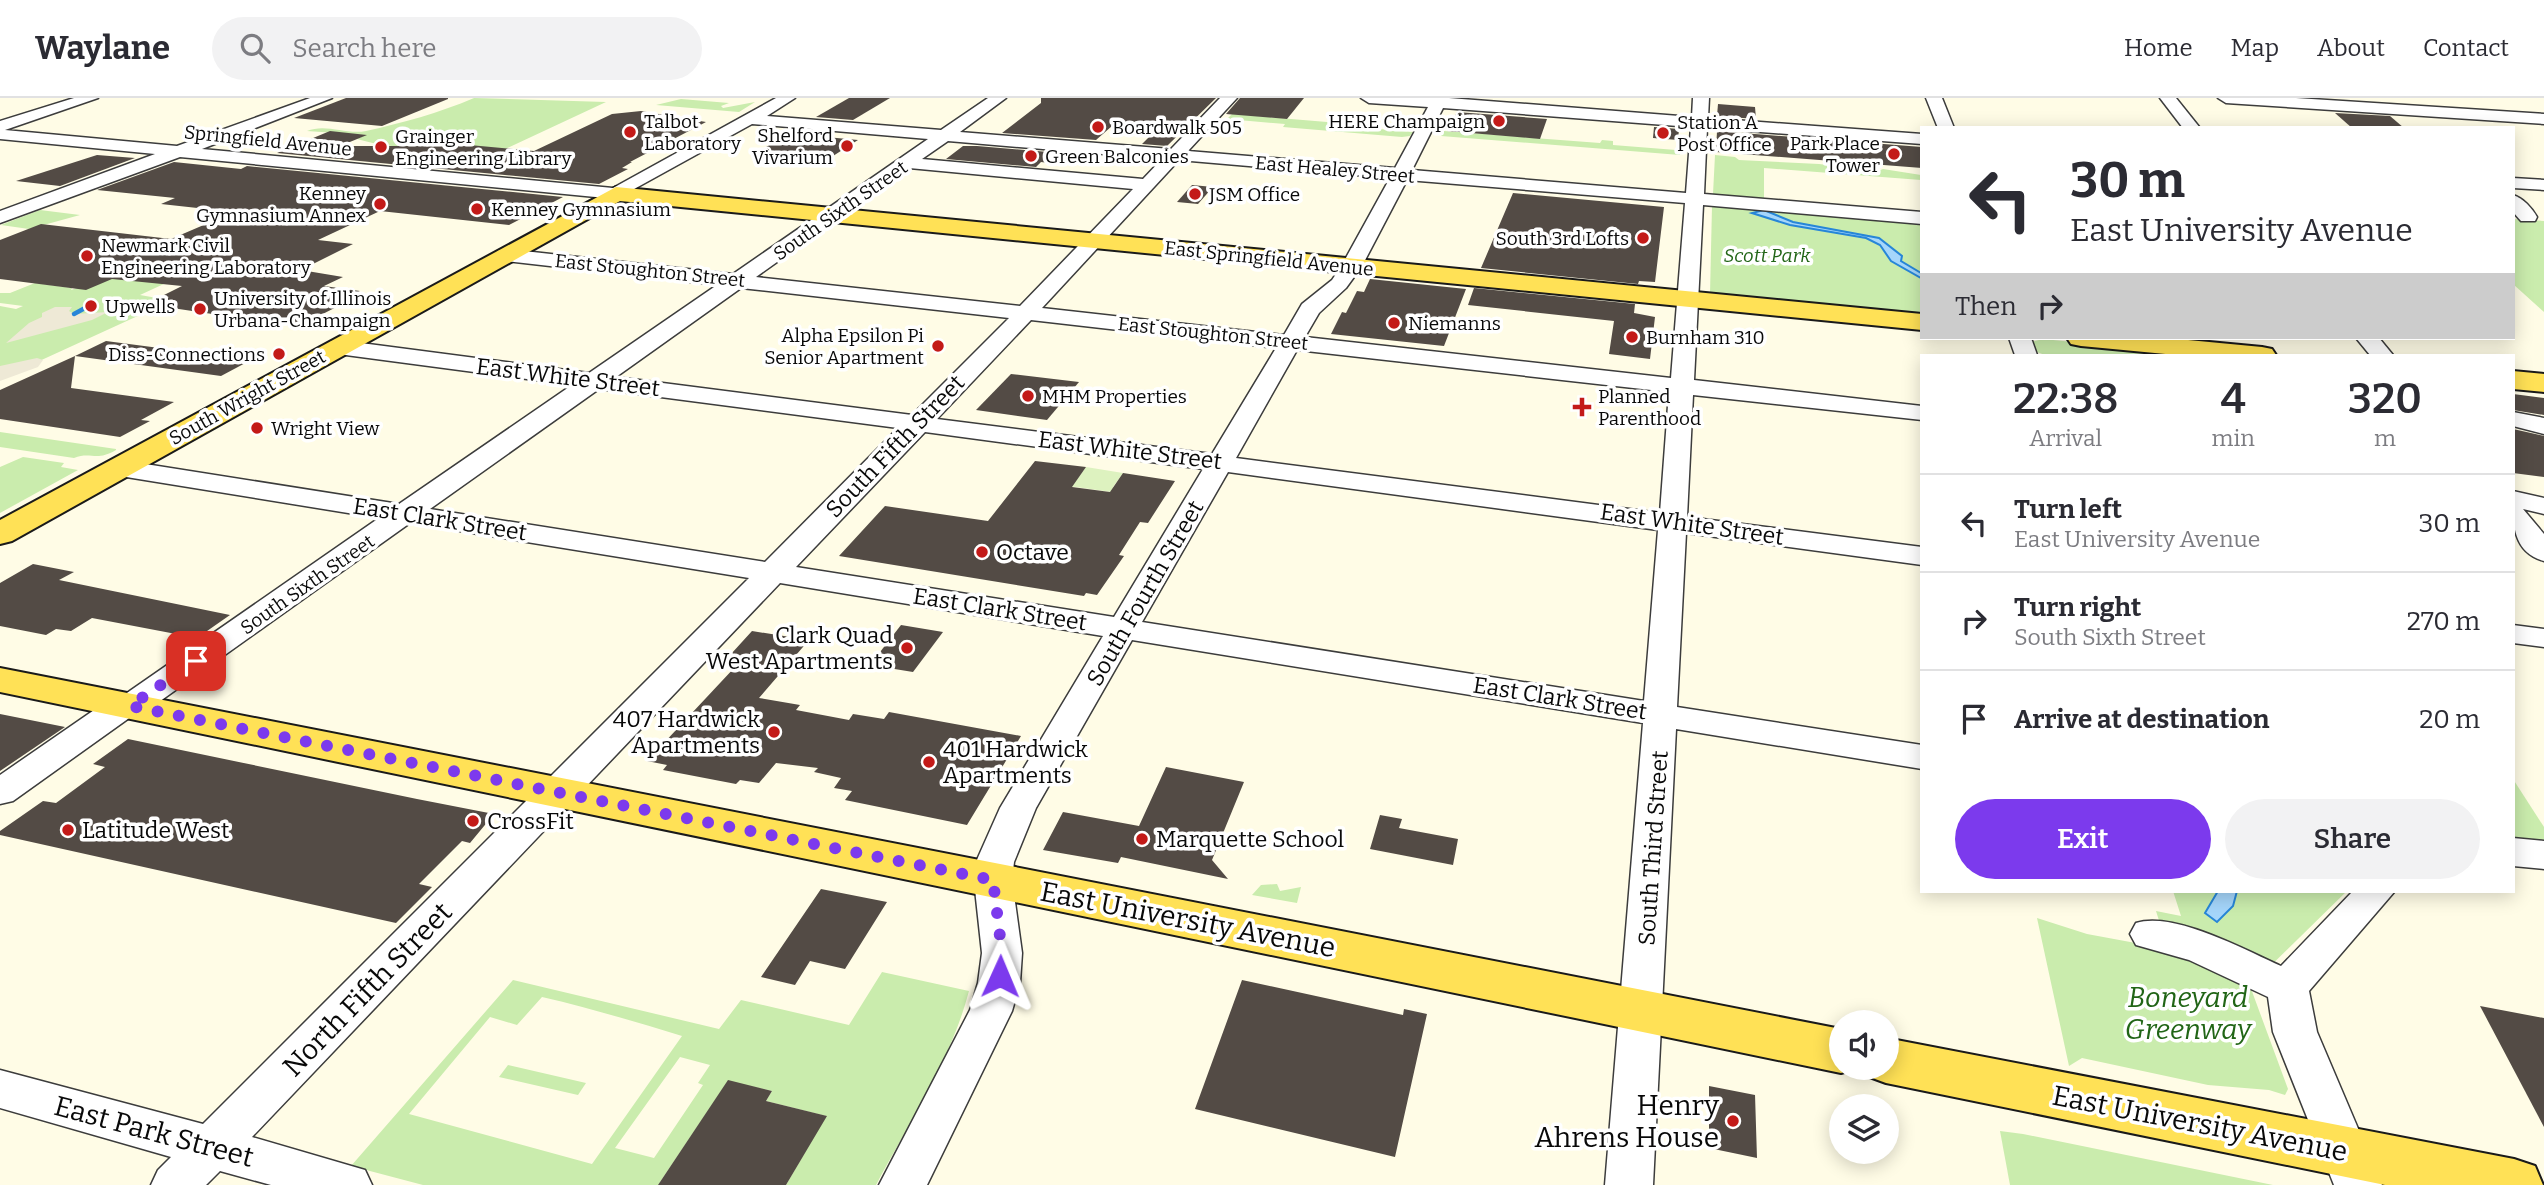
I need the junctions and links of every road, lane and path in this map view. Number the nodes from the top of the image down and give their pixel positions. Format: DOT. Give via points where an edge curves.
graph roads {
  1 [pos="90,98"];
  2 [pos="324,98"];
  3 [pos="788,98"];
  4 [pos="998,98"];
  5 [pos="1229,98"];
  6 [pos="1369,98"];
  7 [pos="1701,98"];
  8 [pos="1934,98"];
  9 [pos="2168,98"];
  10 [pos="2226,98"];
  11 [pos="2398,98"];
  12 [pos="1440,101"];
  13 [pos="2414,110"];
  14 [pos="749,119"];
  15 [pos="2544,119"];
  16 [pos="1700,122"];
  17 [pos="1945,126"];
  18 [pos="2190,126"];
  19 [pos="2431,126"];
  20 [pos="0,127"];
  21 [pos="0,134"];
  22 [pos="946,135"];
  23 [pos="1920,139"];
  24 [pos="177,152"];
  25 [pos="1178,155"];
  26 [pos="907,163"];
  27 [pos="1401,174"];
  28 [pos="2515,183"];
  29 [pos="1150,185"];
  30 [pos="2544,185"];
  31 [pos="616,194"];
  32 [pos="0,199"];
  33 [pos="1696,199"];
  34 [pos="38,203"];
  35 [pos="2515,203"];
  36 [pos="834,216"];
  37 [pos="0,217"];
  38 [pos="2528,217"];
  39 [pos="1920,218"];
  40 [pos="1095,242"];
  41 [pos="505,254"];
  42 [pos="1352,266"];
  43 [pos="741,280"];
  44 [pos="1686,299"];
  45 [pos="1026,313"];
  46 [pos="1920,322"];
  47 [pos="2102,340"];
  48 [pos="2369,340"];
  49 [pos="1291,342"];
  50 [pos="338,347"];
  51 [pos="2251,354"];
  52 [pos="2381,354"];
  53 [pos="2515,380"];
  54 [pos="597,381"];
  55 [pos="2544,383"];
  56 [pos="1683,386"];
  57 [pos="1920,413"];
  58 [pos="2515,419"];
  59 [pos="920,422"];
  60 [pos="2544,426"];
  61 [pos="1222,462"];
  62 [pos="120,468"];
  63 [pos="2515,499"];
  64 [pos="2544,506"];
  65 [pos="407,514"];
  66 [pos="2515,517"];
  67 [pos="1674,522"];
  68 [pos="0,534"];
  69 [pos="2544,552"];
  70 [pos="1920,556"];
  71 [pos="772,573"];
  72 [pos="1125,628"];
  73 [pos="2515,634"];
  74 [pos="2544,638"];
  75 [pos="0,680"];
  76 [pos="128,706"];
  77 [pos="1661,715"];
  78 [pos="1920,757"];
  79 [pos="0,792"];
  80 [pos="559,792"];
  81 [pos="2515,852"];
  82 [pos="2544,855"];
  83 [pos="993,880"];
  84 [pos="2374,893"];
  85 [pos="2150,934"];
  86 [pos="2287,987"];
  87 [pos="1640,1010"];
  88 [pos="1829,1049"];
  89 [pos="1899,1063"];
  90 [pos="0,1088"];
  91 [pos="212,1147"];
  92 [pos="2352,1169"];
  93 [pos="175,1185"];
  94 [pos="348,1185"];
  95 [pos="903,1185"];
  96 [pos="1629,1185"];
  97 [pos="2514,1185"];
  1 -- 20 [label="street"];
  2 -- 24 [label="street"];
  3 -- 14 [label="street, South Wright Street"];
  4 -- 22 [label="street, South Sixth Street"];
  5 -- 25 [label="street, South Fifth Street"];
  6 -- 12 [label="street"];
  7 -- 16 [label="street, South Third Street"];
  8 -- 17 [label="street"];
  9 -- 18 [label="street"];
  10 -- 13 [label="street"];
  11 -- 13 [label="street"];
  12 -- 16 [label="street"];
  12 -- 27 [label="street, South Fourth Street"];
  13 -- 15 [label="street"];
  13 -- 19 [label="street"];
  14 -- 22 [label="street, East Healey Street"];
  14 -- 31 [label="street, South Wright Street"];
  16 -- 23 [label="street"];
  16 -- 33 [label="street, South Third Street"];
  21 -- 24 [label="street, Springfield Avenue"];
  22 -- 25 [label="street, East Healey Street"];
  22 -- 26 [label="street, South Sixth Street"];
  24 -- 31 [label="street, Springfield Avenue"];
  24 -- 34 [label="street"];
  25 -- 27 [label="street, East Healey Street"];
  25 -- 29 [label="street, South Fifth Street"];
  26 -- 29 [label="street"];
  26 -- 36 [label="street, South Sixth Street"];
  27 -- 33 [label="street, East Healey Street"];
  27 -- 42 [label="street, South Fourth Street"];
  28 -- 30 [label="street"];
  29 -- 40 [label="street, South Fifth Street"];
  31 -- 36 [label="main road, East Springfield Avenue"];
  31 -- 41 [label="main road, South Wright Street"];
  32 -- 34 [label="street"];
  33 -- 39 [label="street, East Healey Street"];
  33 -- 44 [label="street, South Third Street"];
  34 -- 37 [label="street"];
  35 -- 38 [label="street"];
  36 -- 40 [label="main road, East Springfield Avenue"];
  36 -- 43 [label="street, South Sixth Street"];
  40 -- 42 [label="main road, East Springfield Avenue"];
  40 -- 45 [label="street, South Fifth Street"];
  41 -- 43 [label="street, East Stoughton Street"];
  41 -- 50 [label="main road, South Wright Street"];
  42 -- 44 [label="main road, East Springfield Avenue"];
  42 -- 49 [label="street, South Fourth Street" via="1310,309"];
  43 -- 45 [label="street, East Stoughton Street"];
  43 -- 54 [label="street, South Sixth Street"];
  44 -- 46 [label="main road, East Springfield Avenue"];
  44 -- 56 [label="street, South Third Street"];
  45 -- 49 [label="street, East Stoughton Street"];
  45 -- 59 [label="street, South Fifth Street"];
  47 -- 51 [label="main road"];
  48 -- 52 [label="street"];
  49 -- 56 [label="street, East Stoughton Street"];
  49 -- 61 [label="street, South Fourth Street"];
  50 -- 54 [label="street, East White Street"];
  50 -- 62 [label="main road, South Wright Street"];
  53 -- 55 [label="main road"];
  54 -- 59 [label="street, East White Street"];
  54 -- 65 [label="street, South Sixth Street"];
  56 -- 57 [label="street, East Stoughton Street"];
  56 -- 67 [label="street, South Third Street"];
  58 -- 60 [label="street"];
  59 -- 61 [label="street, East White Street"];
  59 -- 71 [label="street, South Fifth Street"];
  61 -- 67 [label="street, East White Street"];
  61 -- 72 [label="street, South Fourth Street"];
  62 -- 65 [label="street, East Clark Street"];
  62 -- 68 [label="main road, South Wright Street"];
  63 -- 64 [label="street"];
  65 -- 71 [label="street, East Clark Street"];
  65 -- 76 [label="street, South Sixth Street"];
  66 -- 69 [label="street"];
  67 -- 70 [label="street, East White Street"];
  67 -- 77 [label="street, South Third Street"];
  71 -- 72 [label="street, East Clark Street"];
  71 -- 80 [label="street, South Fifth Street"];
  72 -- 77 [label="street, East Clark Street"];
  72 -- 83 [label="street, South Fourth Street" via="1018,808 995,862"];
  73 -- 74 [label="street"];
  75 -- 76 [label="main road, East University Avenue"];
  76 -- 79 [label="street, South Sixth Street"];
  76 -- 80 [label="main road, East University Avenue"];
  77 -- 78 [label="street, East Clark Street"];
  77 -- 87 [label="street, South Third Street"];
  80 -- 83 [label="main road, East University Avenue"];
  80 -- 91 [label="street, North Fifth Street"];
  81 -- 82 [label="street"];
  83 -- 87 [label="main road, East University Avenue"];
  83 -- 95 [label="street" via="1002,953 999,984 991,1011"];
  84 -- 86 [label="street"];
  85 -- 86 [label="street" via="2200,948"];
  86 -- 92 [label="street" via="2295,1032"];
  87 -- 88 [label="main road, East University Avenue"];
  87 -- 96 [label="street, South Third Street"];
  89 -- 92 [label="main road, East University Avenue"];
  90 -- 91 [label="street, East Park Street"];
  91 -- 93 [label="street, North Fifth Street"];
  91 -- 94 [label="street, East Park Street"];
  92 -- 97 [label="main road, East University Avenue"];
}
